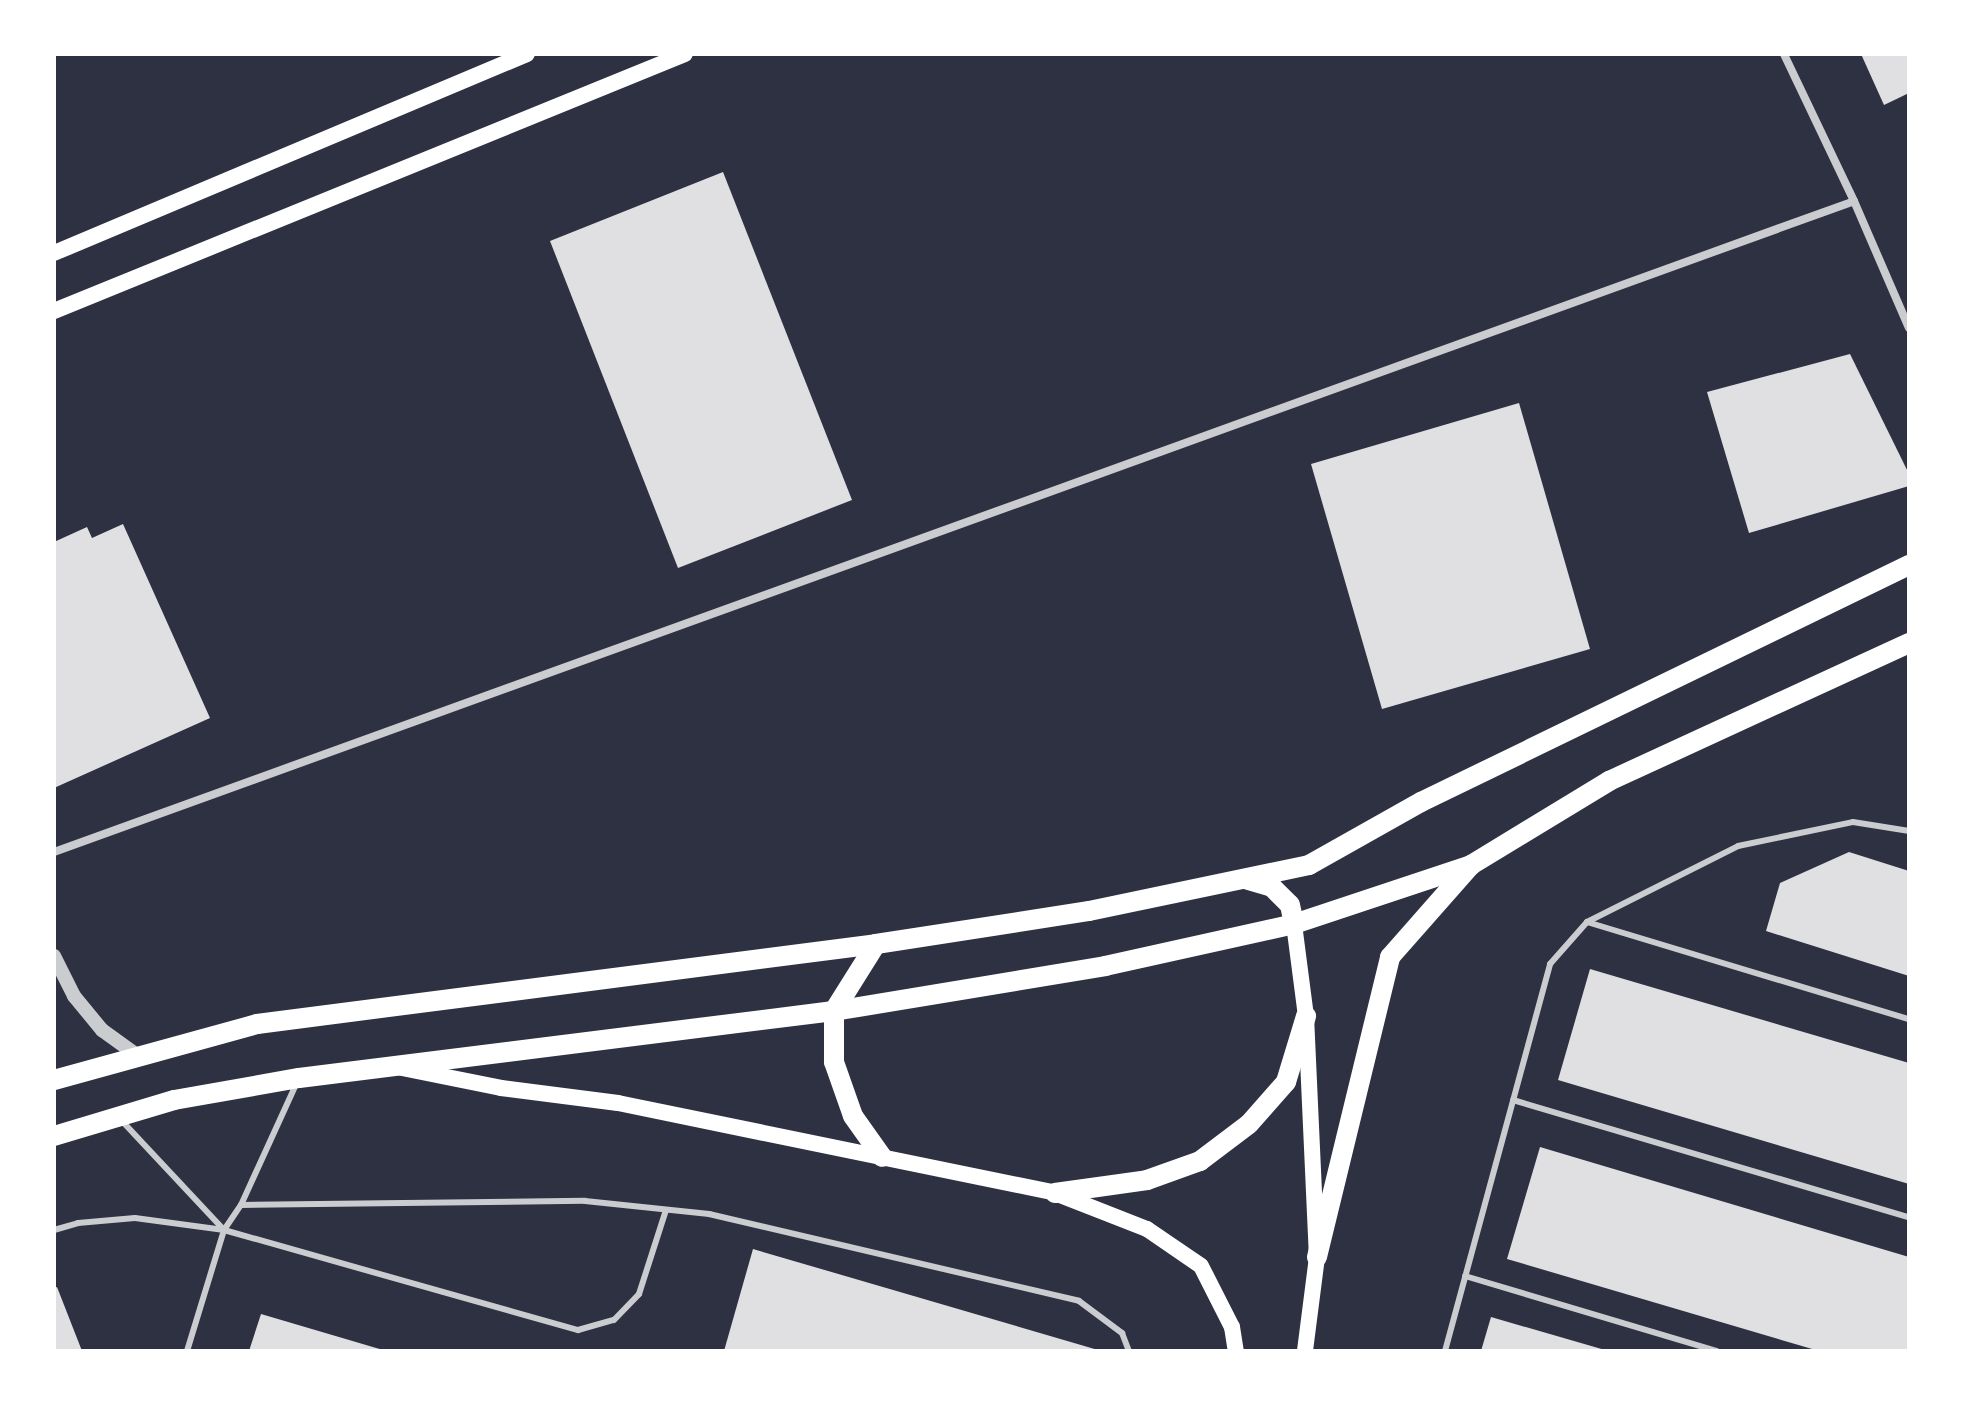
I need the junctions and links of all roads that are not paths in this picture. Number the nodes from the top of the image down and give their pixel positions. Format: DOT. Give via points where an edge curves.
graph roads {
  1 [pos="527,54"];
  2 [pos="685,54"];
  3 [pos="1784,54"];
  4 [pos="1854,201"];
  5 [pos="54,253"];
  6 [pos="54,311"];
  7 [pos="1909,328"];
  8 [pos="1909,565"];
  9 [pos="1909,643"];
  10 [pos="1909,831"];
  11 [pos="54,852"];
  12 [pos="1471,865"];
  13 [pos="1244,879"];
  14 [pos="1587,922"];
  15 [pos="1294,924"];
  16 [pos="876,944"];
  17 [pos="54,956"];
  18 [pos="834,1011"];
  19 [pos="1306,1016"];
  20 [pos="1909,1019"];
  21 [pos="138,1056"];
  22 [pos="384,1065"];
  23 [pos="299,1078"];
  24 [pos="54,1080"];
  25 [pos="1513,1100"];
  26 [pos="118,1116"];
  27 [pos="54,1136"];
  28 [pos="882,1157"];
  29 [pos="1055,1193"];
  30 [pos="241,1205"];
  31 [pos="666,1210"];
  32 [pos="1909,1217"];
  33 [pos="54,1230"];
  34 [pos="224,1230"];
  35 [pos="1317,1257"];
  36 [pos="1465,1276"];
  37 [pos="187,1351"];
  38 [pos="1129,1351"];
  39 [pos="1236,1351"];
  40 [pos="1305,1351"];
  41 [pos="1445,1351"];
  42 [pos="1717,1351"];
  1 -- 5 [label="main road"];
  2 -- 6 [label="main road"];
  3 -- 4 [label="street"];
  4 -- 7 [label="street"];
  4 -- 11 [label="street"];
  8 -- 13 [label="main road" via="1421,802 1309,865"];
  9 -- 12 [label="main road" via="1609,781"];
  10 -- 14 [label="lane" via="1853,822 1738,846"];
  12 -- 15 [label="main road"];
  12 -- 35 [label="main road" via="1390,957"];
  13 -- 15 [label="main road" via="1272,887 1290,905"];
  13 -- 16 [label="main road" via="1089,911"];
  14 -- 20 [label="lane"];
  14 -- 25 [label="lane" via="1550,964"];
  15 -- 18 [label="main road" via="1105,966"];
  15 -- 19 [label="main road"];
  16 -- 18 [label="main road"];
  16 -- 21 [label="main road" via="257,1024"];
  17 -- 21 [label="street" via="74,996 102,1030"];
  18 -- 22 [label="main road"];
  18 -- 28 [label="main road" via="834,1062 853,1116"];
  19 -- 29 [label="main road" via="1286,1082 1249,1124 1200,1161 1147,1180"];
  19 -- 35 [label="main road"];
  21 -- 24 [label="main road"];
  22 -- 23 [label="main road"];
  22 -- 28 [label="main road" via="618,1103"];
  23 -- 26 [label="main road" via="174,1100"];
  23 -- 30 [label="lane"];
  25 -- 32 [label="lane"];
  25 -- 36 [label="lane"];
  26 -- 27 [label="main road"];
  26 -- 34 [label="lane"];
  28 -- 29 [label="main road"];
  29 -- 39 [label="main road" via="1147,1229 1201,1266 1232,1327"];
  30 -- 31 [label="lane" via="585,1201"];
  30 -- 34 [label="lane"];
  31 -- 34 [label="lane" via="639,1294 614,1320 578,1330"];
  31 -- 38 [label="lane" via="709,1214 1079,1301 1122,1333"];
  33 -- 34 [label="lane" via="135,1218"];
  34 -- 37 [label="lane"];
  35 -- 40 [label="main road"];
  36 -- 41 [label="lane"];
  36 -- 42 [label="lane"];
}
